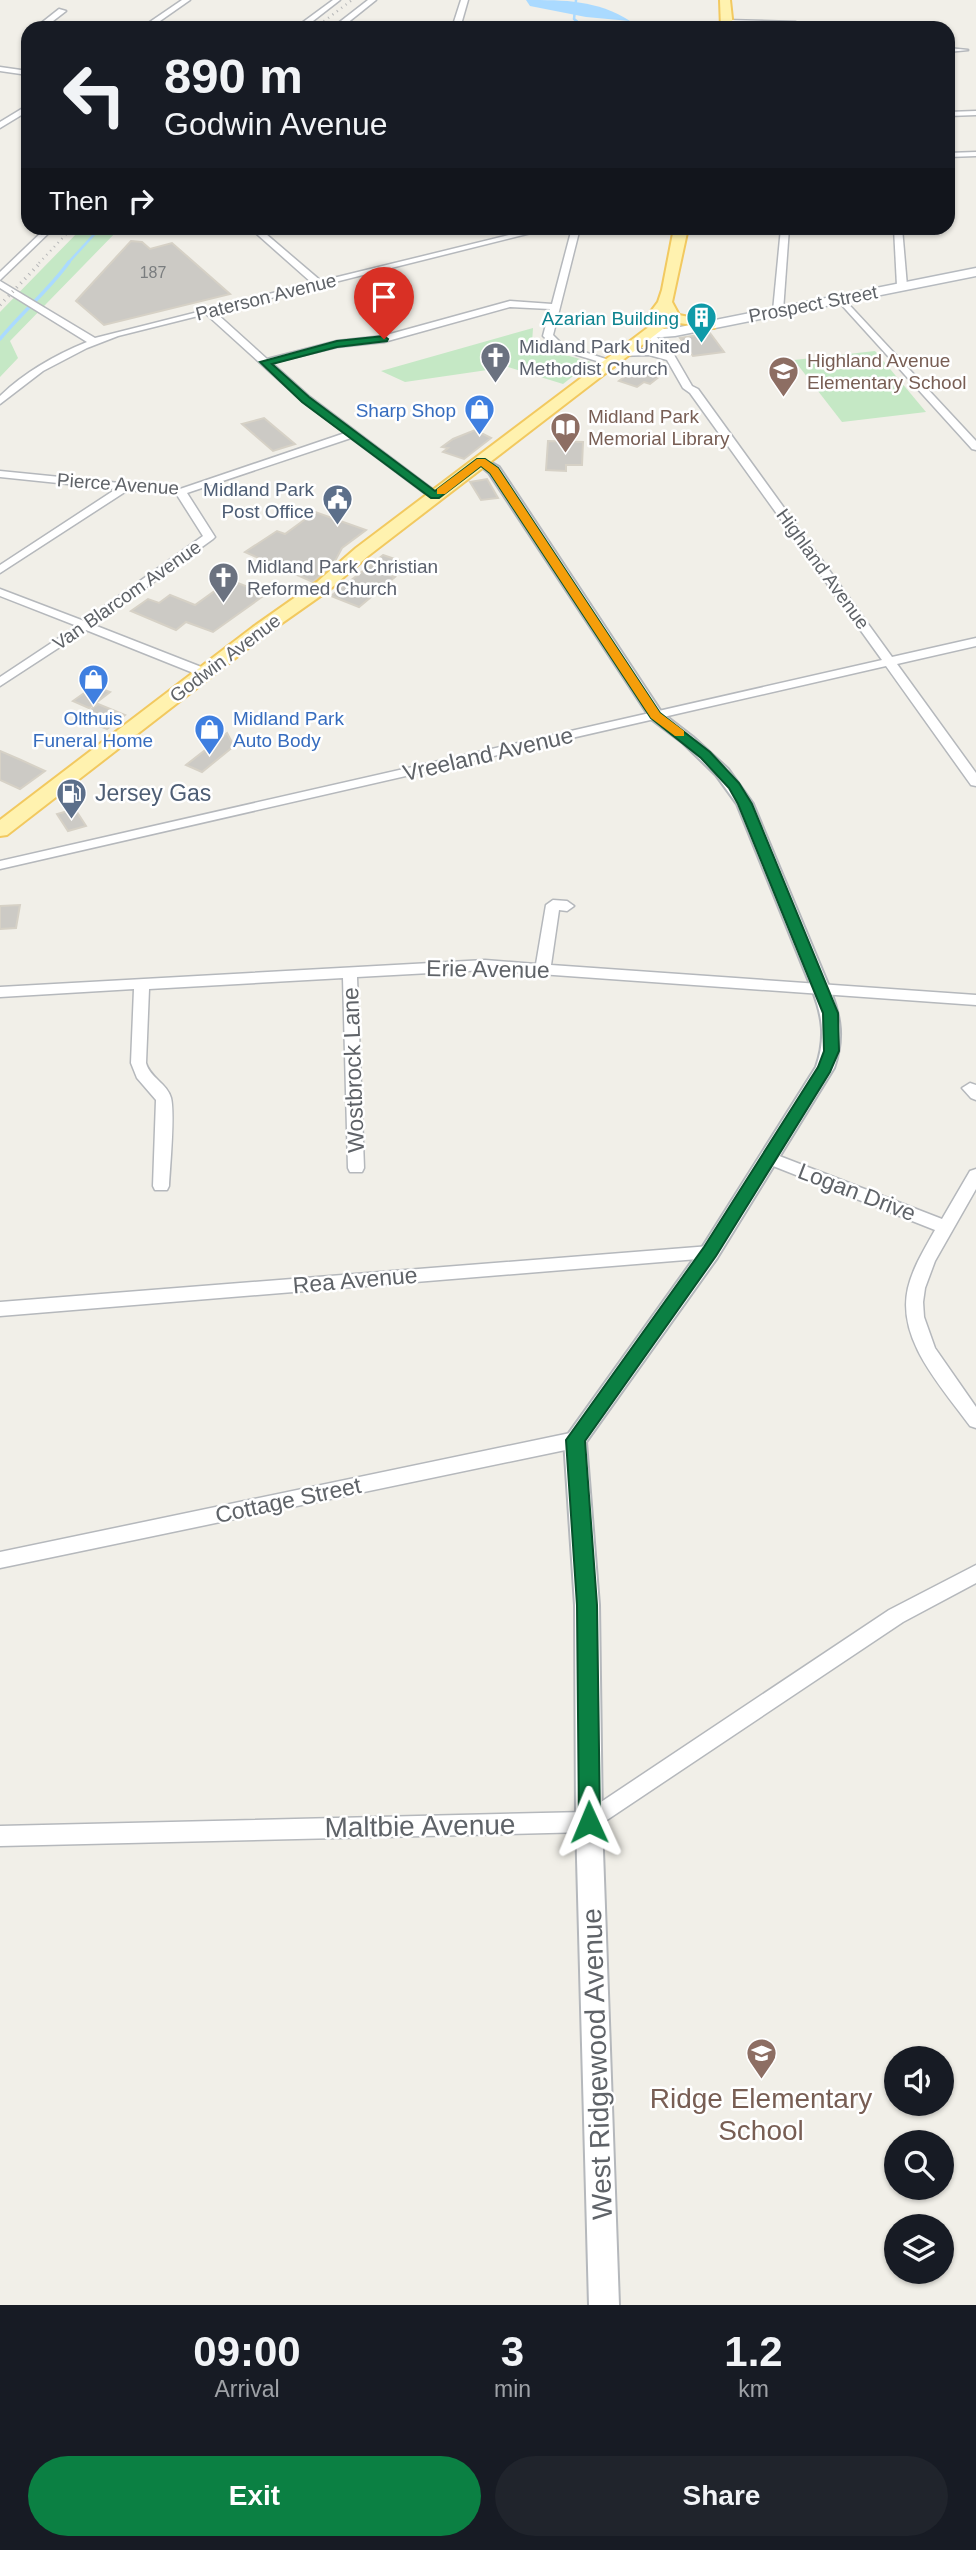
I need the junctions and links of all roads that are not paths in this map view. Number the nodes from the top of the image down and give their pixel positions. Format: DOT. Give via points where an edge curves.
graph roads {
  1 [pos="187,0"];
  2 [pos="337,0"];
  3 [pos="372,0"];
  4 [pos="464,0"];
  5 [pos="725,0"];
  6 [pos="62,11"];
  7 [pos="48,21"];
  8 [pos="156,21"];
  9 [pos="308,21"];
  10 [pos="345,21"];
  11 [pos="458,21"];
  12 [pos="727,21"];
  13 [pos="955,50"];
  14 [pos="964,50"];
  15 [pos="0,69"];
  16 [pos="21,72"];
  17 [pos="21,112"];
  18 [pos="976,113"];
  19 [pos="955,114"];
  20 [pos="0,126"];
  21 [pos="976,154"];
  22 [pos="955,155"];
  23 [pos="43,235"];
  24 [pos="262,235"];
  25 [pos="507,235"];
  26 [pos="574,235"];
  27 [pos="680,235"];
  28 [pos="784,235"];
  29 [pos="898,235"];
  30 [pos="975,273"];
  31 [pos="0,277"];
  32 [pos="0,284"];
  33 [pos="319,284"];
  34 [pos="902,286"];
  35 [pos="841,299"];
  36 [pos="556,307"];
  37 [pos="667,307"];
  38 [pos="208,311"];
  39 [pos="778,311"];
  40 [pos="709,325"];
  41 [pos="649,334"];
  42 [pos="94,341"];
  43 [pos="669,357"];
  44 [pos="616,358"];
  45 [pos="265,362"];
  46 [pos="0,401"];
  47 [pos="352,434"];
  48 [pos="976,447"];
  49 [pos="481,461"];
  50 [pos="0,474"];
  51 [pos="127,486"];
  52 [pos="181,492"];
  53 [pos="435,496"];
  54 [pos="0,570"];
  55 [pos="0,592"];
  56 [pos="85,626"];
  57 [pos="976,642"];
  58 [pos="888,660"];
  59 [pos="205,673"];
  60 [pos="0,682"];
  61 [pos="656,716"];
  62 [pos="976,782"];
  63 [pos="2,825"];
  64 [pos="0,865"];
  65 [pos="567,906"];
  66 [pos="543,967"];
  67 [pos="350,972"];
  68 [pos="142,986"];
  69 [pos="821,989"];
  70 [pos="0,992"];
  71 [pos="976,1000"];
  72 [pos="769,1158"];
  73 [pos="356,1168"];
  74 [pos="975,1177"];
  75 [pos="162,1185"];
  76 [pos="946,1227"];
  77 [pos="710,1252"];
  78 [pos="0,1309"];
  79 [pos="976,1421"];
  80 [pos="575,1440"];
  81 [pos="0,1560"];
  82 [pos="976,1573"];
  83 [pos="589,1822"];
  84 [pos="0,1836"];
  85 [pos="604,2305"];
  1 -- 8 [label="street"];
  2 -- 9 [label="street"];
  3 -- 10 [label="street"];
  4 -- 11 [label="street"];
  5 -- 12 [label="main road"];
  6 -- 7 [label="street"];
  13 -- 14 [label="street"];
  15 -- 16 [label="street"];
  17 -- 20 [label="street"];
  18 -- 19 [label="street"];
  21 -- 22 [label="street"];
  23 -- 31 [label="street"];
  24 -- 33 [label="street"];
  25 -- 33 [label="street, Paterson Avenue"];
  26 -- 36 [label="street"];
  27 -- 37 [label="main road, Godwin Avenue"];
  28 -- 39 [label="street"];
  29 -- 34 [label="street"];
  30 -- 34 [label="main road, Prospect Street"];
  32 -- 42 [label="street"];
  33 -- 38 [label="street, Paterson Avenue"];
  34 -- 35 [label="main road, Prospect Street"];
  35 -- 39 [label="main road, Prospect Street"];
  35 -- 48 [label="street"];
  36 -- 44 [label="street" via="550,340 560,347"];
  36 -- 45 [label="street" via="510,304 384,339 337,344"];
  37 -- 40 [label="main road" via="673,318"];
  37 -- 41 [label="main road, Godwin Avenue" via="650,320"];
  38 -- 42 [label="street, Paterson Avenue"];
  38 -- 45 [label="street"];
  39 -- 40 [label="main road, Prospect Street"];
  40 -- 41 [label="main road, Prospect Street"];
  41 -- 43 [label="street, Highland Avenue" via="661,342"];
  41 -- 44 [label="main road, Godwin Avenue"];
  42 -- 46 [label="street, Paterson Avenue" via="41,367"];
  43 -- 44 [label="street" via="649,352"];
  43 -- 58 [label="street, Highland Avenue"];
  44 -- 49 [label="main road, Godwin Avenue"];
  45 -- 47 [label="street"];
  47 -- 52 [label="street, Pierce Avenue"];
  47 -- 53 [label="street"];
  49 -- 53 [label="main road, Godwin Avenue"];
  49 -- 61 [label="street" via="494,470"];
  50 -- 51 [label="street, Pierce Avenue"];
  51 -- 52 [label="street, Pierce Avenue"];
  51 -- 54 [label="street"];
  52 -- 56 [label="street, Van Blarcom Avenue" via="209,537"];
  53 -- 59 [label="main road, Godwin Avenue"];
  55 -- 56 [label="street"];
  56 -- 59 [label="street"];
  56 -- 60 [label="street, Van Blarcom Avenue"];
  57 -- 58 [label="street, Vreeland Avenue"];
  58 -- 61 [label="street, Vreeland Avenue"];
  58 -- 62 [label="street, Highland Avenue"];
  59 -- 63 [label="main road, Godwin Avenue"];
  61 -- 64 [label="street, Vreeland Avenue"];
  61 -- 69 [label="street" via="705,755 745,804"];
  65 -- 66 [label="street" via="553,905"];
  66 -- 67 [label="street, Erie Avenue" via="443,966"];
  66 -- 69 [label="street, Erie Avenue"];
  67 -- 68 [label="street, Erie Avenue"];
  67 -- 73 [label="street, Wostbrock Lane"];
  68 -- 70 [label="street, Erie Avenue"];
  68 -- 75 [label="street" via="138,1062 164,1100"];
  69 -- 71 [label="street, Erie Avenue"];
  69 -- 72 [label="street" via="830,1013 831,1051"];
  72 -- 76 [label="street, Logan Drive"];
  72 -- 77 [label="street"];
  74 -- 76 [label="street"];
  76 -- 79 [label="street" via="917,1280 915,1319 928,1353"];
  77 -- 78 [label="street, Rea Avenue"];
  77 -- 80 [label="street"];
  80 -- 81 [label="street, Cottage Street"];
  80 -- 83 [label="street, West Ridgewood Avenue" via="587,1605"];
  82 -- 83 [label="street" via="896,1616"];
  83 -- 84 [label="street, Maltbie Avenue"];
  83 -- 85 [label="street, West Ridgewood Avenue"];
}
